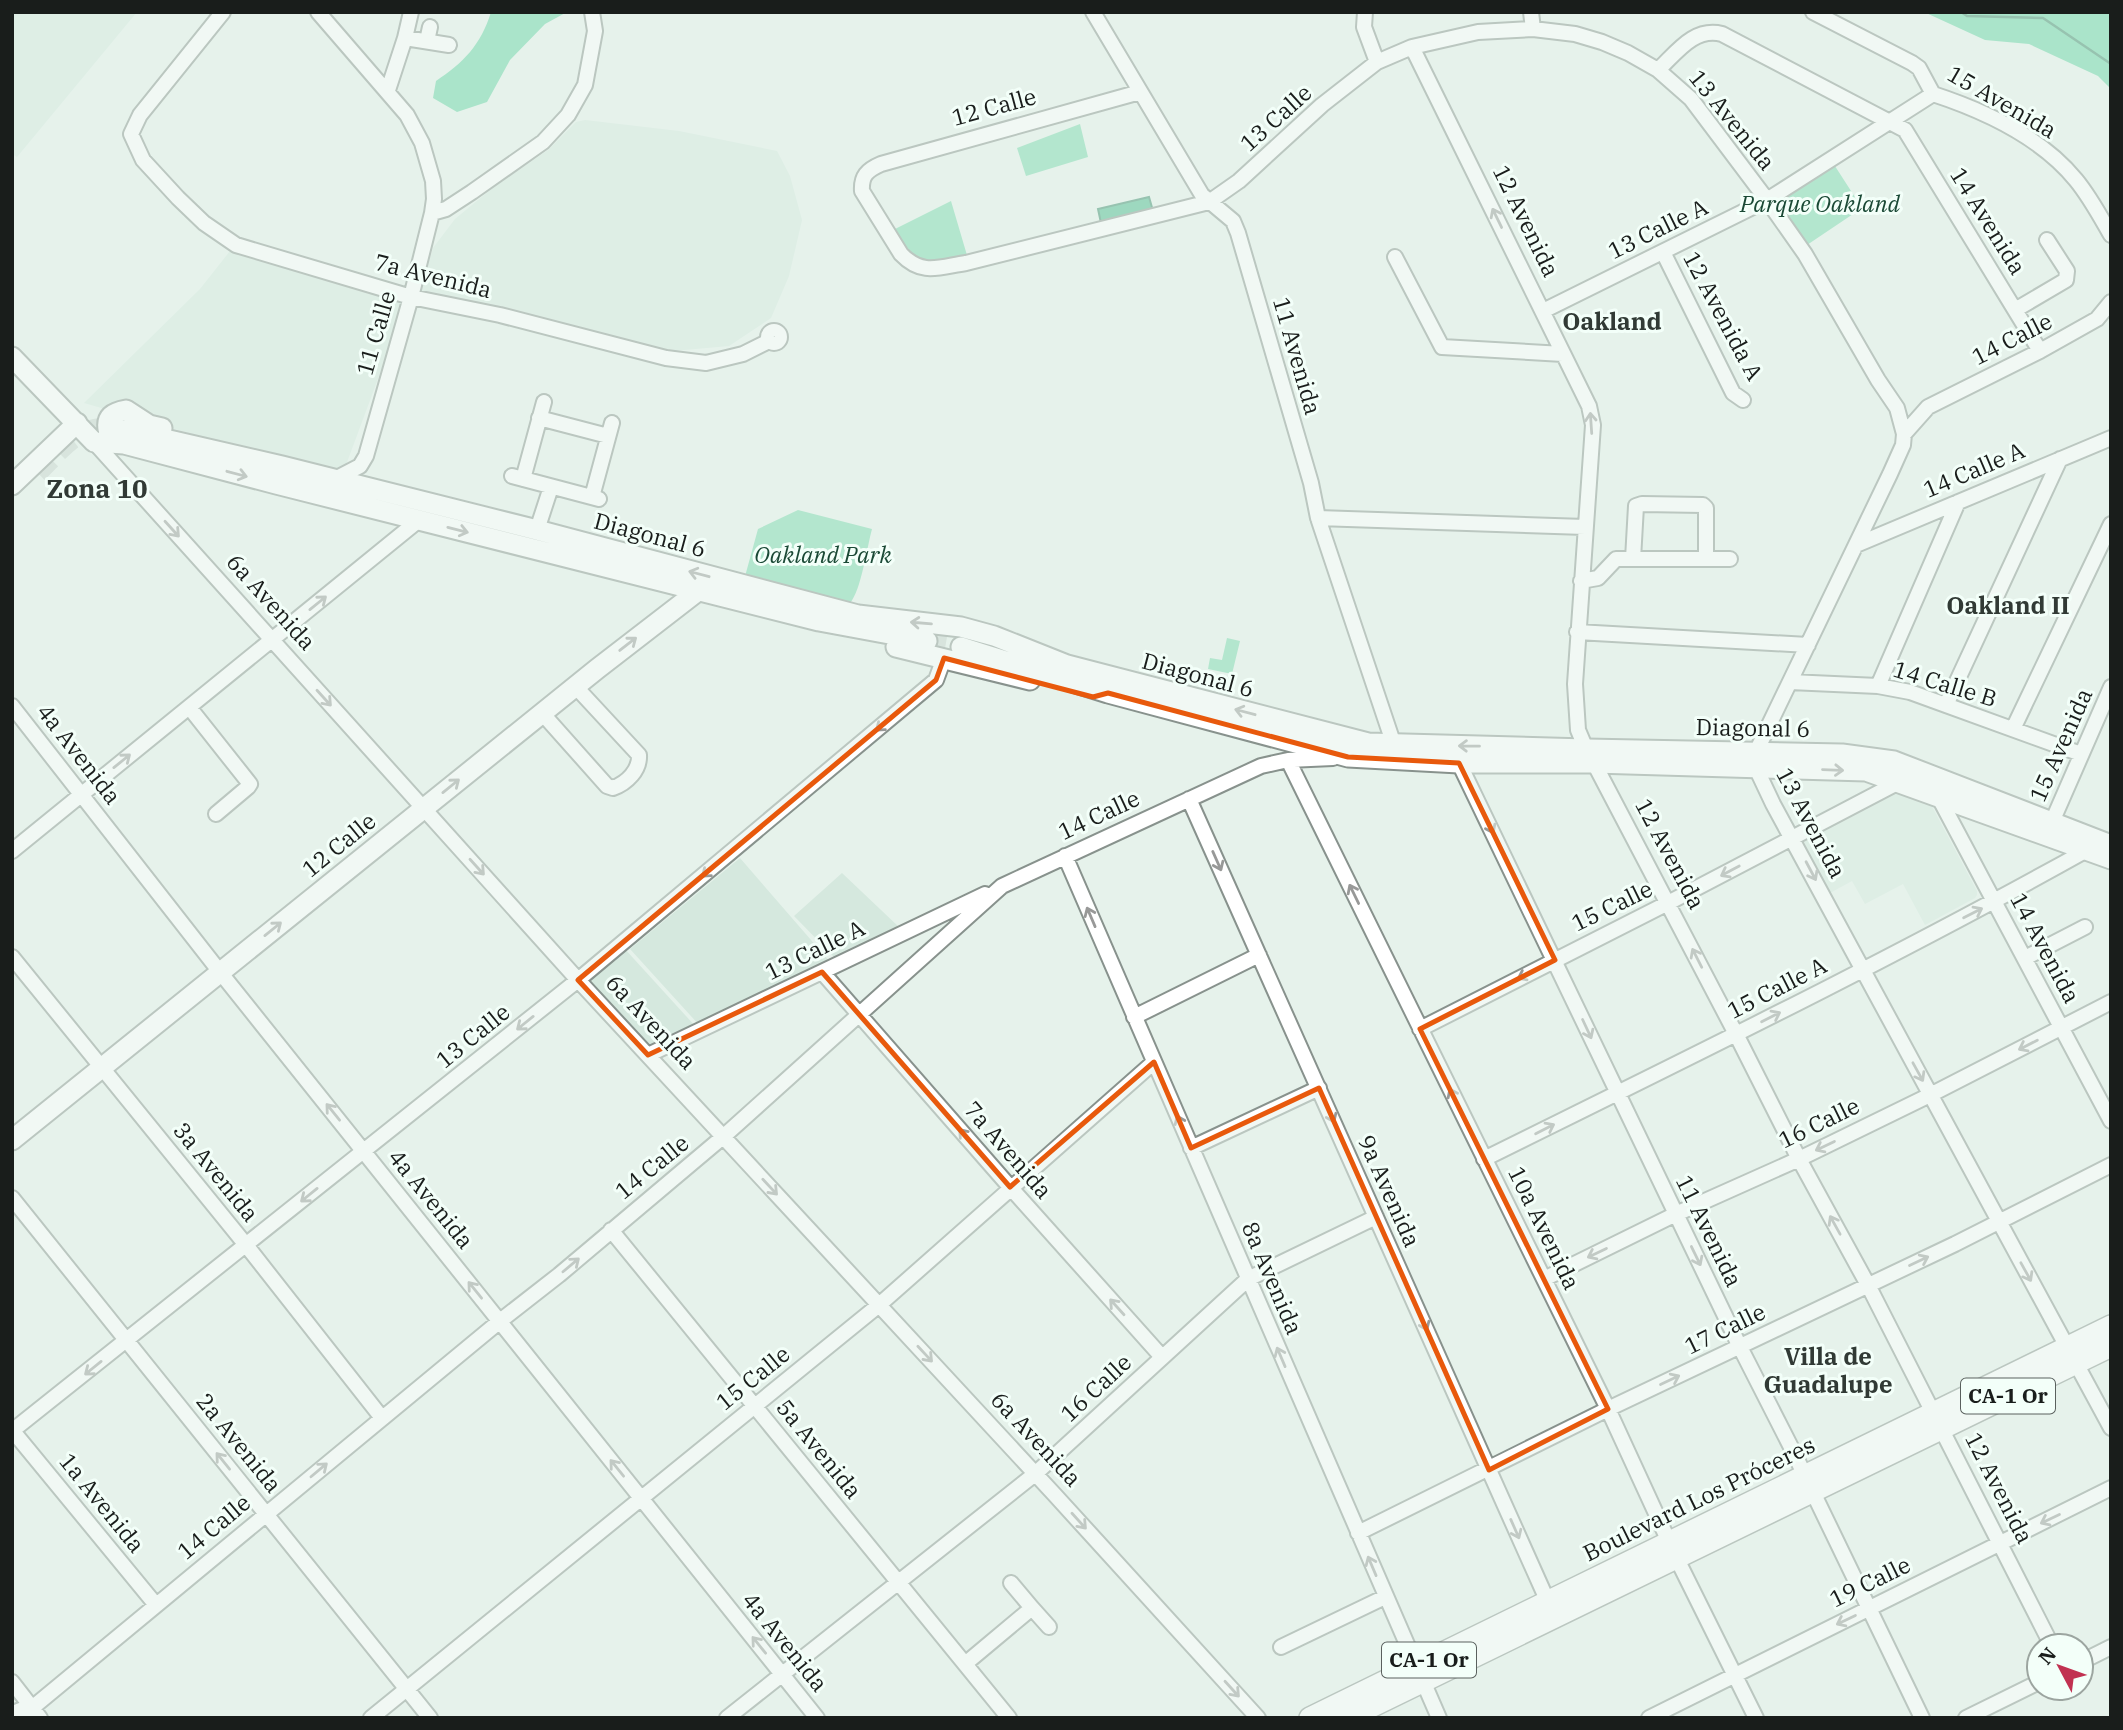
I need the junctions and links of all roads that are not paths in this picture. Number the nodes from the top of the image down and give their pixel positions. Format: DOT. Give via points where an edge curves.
graph roads {
  1 [pos="318,12"];
  2 [pos="411,12"];
  3 [pos="592,12"];
  4 [pos="1093,12"];
  5 [pos="1365,12"];
  6 [pos="1531,12"];
  7 [pos="1814,12"];
  8 [pos="219,17"];
  9 [pos="1533,29"];
  10 [pos="405,38"];
  11 [pos="449,45"];
  12 [pos="1412,47"];
  13 [pos="1377,62"];
  14 [pos="1658,70"];
  15 [pos="388,90"];
  16 [pos="1140,92"];
  17 [pos="1933,94"];
  18 [pos="1890,122"];
  19 [pos="1767,200"];
  20 [pos="1209,202"];
  21 [pos="432,214"];
  22 [pos="2111,235"];
  23 [pos="2047,240"];
  24 [pos="1663,252"];
  25 [pos="1395,257"];
  26 [pos="917,267"];
  27 [pos="411,297"];
  28 [pos="2111,302"];
  29 [pos="2015,310"];
  30 [pos="1544,311"];
  31 [pos="769,341"];
  32 [pos="2040,351"];
  33 [pos="1563,354"];
  34 [pos="12,357"];
  35 [pos="1743,400"];
  36 [pos="544,402"];
  37 [pos="1928,407"];
  38 [pos="1897,408"];
  39 [pos="539,418"];
  40 [pos="77,423"];
  41 [pos="110,428"];
  42 [pos="1904,435"];
  43 [pos="2111,438"];
  44 [pos="94,442"];
  45 [pos="124,443"];
  46 [pos="2060,459"];
  47 [pos="282,466"];
  48 [pos="38,474"];
  49 [pos="335,479"];
  50 [pos="12,485"];
  51 [pos="551,487"];
  52 [pos="12,498"];
  53 [pos="1958,502"];
  54 [pos="1318,517"];
  55 [pos="419,520"];
  56 [pos="2111,524"];
  57 [pos="1585,527"];
  58 [pos="537,530"];
  59 [pos="1856,545"];
  60 [pos="635,557"];
  61 [pos="1633,559"];
  62 [pos="1706,559"];
  63 [pos="1730,559"];
  64 [pos="657,580"];
  65 [pos="1581,580"];
  66 [pos="698,591"];
  67 [pos="662,618"];
  68 [pos="1577,632"];
  69 [pos="272,640"];
  70 [pos="1808,645"];
  71 [pos="961,647"];
  72 [pos="933,651"];
  73 [pos="1049,659"];
  74 [pos="1790,682"];
  75 [pos="575,686"];
  76 [pos="1878,686"];
  77 [pos="2111,687"];
  78 [pos="1108,693"];
  79 [pos="1946,705"];
  80 [pos="12,706"];
  81 [pos="189,707"];
  82 [pos="542,713"];
  83 [pos="2012,729"];
  84 [pos="1394,744"];
  85 [pos="2081,754"];
  86 [pos="1590,756"];
  87 [pos="1348,757"];
  88 [pos="1288,760"];
  89 [pos="1756,760"];
  90 [pos="1459,763"];
  91 [pos="1899,782"];
  92 [pos="82,794"];
  93 [pos="1938,796"];
  94 [pos="1189,799"];
  95 [pos="424,808"];
  96 [pos="216,814"];
  97 [pos="2052,822"];
  98 [pos="1793,837"];
  99 [pos="2111,845"];
  100 [pos="2087,850"];
  101 [pos="12,851"];
  102 [pos="1065,856"];
  103 [pos="2111,859"];
  104 [pos="1002,886"];
  105 [pos="1995,901"];
  106 [pos="1668,903"];
  107 [pos="965,910"];
  108 [pos="2085,927"];
  109 [pos="906,932"];
  110 [pos="925,955"];
  111 [pos="1259,955"];
  112 [pos="12,957"];
  113 [pos="2025,958"];
  114 [pos="1555,960"];
  115 [pos="1862,970"];
  116 [pos="220,972"];
  117 [pos="822,972"];
  118 [pos="578,980"];
  119 [pos="2111,1002"];
  120 [pos="860,1014"];
  121 [pos="1135,1017"];
  122 [pos="2061,1028"];
  123 [pos="1420,1029"];
  124 [pos="1737,1034"];
  125 [pos="648,1055"];
  126 [pos="1154,1062"];
  127 [pos="102,1067"];
  128 [pos="1319,1088"];
  129 [pos="1618,1093"];
  130 [pos="1930,1095"];
  131 [pos="2111,1121"];
  132 [pos="724,1136"];
  133 [pos="12,1140"];
  134 [pos="1191,1148"];
  135 [pos="364,1151"];
  136 [pos="1799,1158"];
  137 [pos="1484,1159"];
  138 [pos="2111,1165"];
  139 [pos="1010,1187"];
  140 [pos="12,1198"];
  141 [pos="1676,1214"];
  142 [pos="1376,1217"];
  143 [pos="1997,1221"];
  144 [pos="611,1230"];
  145 [pos="246,1245"];
  146 [pos="1248,1279"];
  147 [pos="1544,1279"];
  148 [pos="1868,1285"];
  149 [pos="879,1305"];
  150 [pos="500,1321"];
  151 [pos="2111,1326"];
  152 [pos="127,1340"];
  153 [pos="2111,1346"];
  154 [pos="1740,1347"];
  155 [pos="2071,1356"];
  156 [pos="1162,1357"];
  157 [pos="755,1407"];
  158 [pos="1608,1409"];
  159 [pos="382,1418"];
  160 [pos="1937,1421"];
  161 [pos="2111,1428"];
  162 [pos="12,1431"];
  163 [pos="1489,1469"];
  164 [pos="1035,1474"];
  165 [pos="1809,1484"];
  166 [pos="2111,1488"];
  167 [pos="641,1499"];
  168 [pos="266,1514"];
  169 [pos="1358,1533"];
  170 [pos="1999,1544"];
  171 [pos="1673,1550"];
  172 [pos="899,1582"];
  173 [pos="1011,1583"];
  174 [pos="1385,1597"];
  175 [pos="1548,1602"];
  176 [pos="156,1605"];
  177 [pos="1032,1608"];
  178 [pos="1869,1608"];
  179 [pos="1049,1627"];
  180 [pos="2045,1632"];
  181 [pos="1281,1647"];
  182 [pos="2111,1647"];
  183 [pos="2095,1655"];
  184 [pos="971,1659"];
  185 [pos="1419,1674"];
  186 [pos="782,1675"];
  187 [pos="1735,1675"];
  188 [pos="12,1682"];
  189 [pos="406,1689"];
  190 [pos="2025,1689"];
  191 [pos="23,1714"];
  192 [pos="371,1718"];
  193 [pos="430,1718"];
  194 [pos="727,1718"];
  195 [pos="817,1718"];
  196 [pos="1009,1718"];
  197 [pos="1258,1718"];
  198 [pos="1310,1718"];
  199 [pos="1348,1718"];
  200 [pos="1439,1718"];
  201 [pos="1649,1718"];
  202 [pos="1756,1718"];
  203 [pos="1922,1718"];
  204 [pos="1966,1718"];
  1 -- 15 [label="street, 11 Calle"];
  2 -- 10 [label="street"];
  3 -- 21 [label="street" via="595,32 585,85 568,115 543,142"];
  4 -- 16 [label="street, 11 Avenida"];
  5 -- 13 [label="street" via="1364,27"];
  6 -- 9 [label="street"];
  7 -- 17 [label="street, 15 Avenida" via="1912,63"];
  8 -- 27 [label="street, 7a Avenida" via="140,115 131,134 143,160 204,223 236,245"];
  9 -- 12 [label="street, 13 Calle" via="1478,32"];
  9 -- 14 [label="street, 13 Calle" via="1602,42"];
  10 -- 11 [label="street" via="428,34"];
  10 -- 15 [label="street"];
  12 -- 13 [label="street, 13 Calle"];
  30 -- 12 [label="street, 12 Avenida, one-way"];
  13 -- 20 [label="street, 13 Calle"];
  14 -- 18 [label="street, 14 Avenida" via="1691,38 1703,32 1722,34"];
  14 -- 19 [label="street, 13 Avenida" via="1691,99"];
  15 -- 21 [label="street, 11 Calle" via="427,155 435,199"];
  16 -- 20 [label="street, 11 Avenida"];
  16 -- 26 [label="street, 12 Calle" via="870,169 861,182 862,191 901,254"];
  17 -- 18 [label="street, 13 Calle A"];
  17 -- 22 [label="street, 15 Avenida" via="2002,123 2055,158 2075,178"];
  18 -- 19 [label="street, 13 Calle A"];
  18 -- 29 [label="street, 14 Avenida" via="1905,130"];
  19 -- 24 [label="street, 13 Calle A"];
  19 -- 38 [label="street, 13 Avenida" via="1805,254"];
  20 -- 26 [label="street, 13 Calle" via="965,263"];
  20 -- 54 [label="street, 11 Avenida" via="1233,221 1238,233"];
  21 -- 27 [label="street, 11 Calle"];
  23 -- 29 [label="street" via="2067,271 2066,280"];
  24 -- 30 [label="street, 13 Calle A"];
  24 -- 35 [label="street, 12 Avenida A" via="1733,393"];
  25 -- 33 [label="street" via="1442,347"];
  27 -- 31 [label="street, 7a Avenida" via="706,363 743,354"];
  27 -- 49 [label="street, 11 Calle" via="366,456 360,466"];
  28 -- 32 [label="street, 14 Calle" via="2097,319"];
  29 -- 32 [label="street, 14 Avenida"];
  30 -- 33 [label="street, 12 Avenida"];
  32 -- 37 [label="street, 14 Calle"];
  57 -- 33 [label="street, 12 Avenida, one-way" via="1592,425 1589,406"];
  34 -- 40 [label="main road, 6a Avenida"];
  36 -- 39 [label="street"];
  37 -- 38 [label="street, 14 Calle"];
  37 -- 42 [label="street, 14 Calle"];
  38 -- 42 [label="street, 13 Avenida"];
  39 -- 51 [label="street" via="518,478"];
  39 -- 51 [label="street" via="610,429 596,498"];
  40 -- 44 [label="main road, 6a Avenida"];
  40 -- 50 [label="main road"];
  41 -- 47 [label="main road, Diagonal 6"];
  42 -- 59 [label="street, 13 Avenida"];
  43 -- 46 [label="street, 14 Calle A"];
  44 -- 45 [label="main road, Diagonal 6"];
  44 -- 69 [label="street, 6a Avenida, one-way"];
  45 -- 47 [label="main road" via="107,425 112,414 126,410 149,425 264,451"];
  45 -- 55 [label="main road, Diagonal 6, one-way"];
  46 -- 53 [label="street, 14 Calle A"];
  46 -- 79 [label="street"];
  47 -- 49 [label="main road, Diagonal 6"];
  48 -- 52 [label="main road"];
  49 -- 58 [label="main road, Diagonal 6"];
  51 -- 58 [label="street"];
  53 -- 59 [label="street, 14 Calle A"];
  53 -- 76 [label="street"];
  54 -- 57 [label="street"];
  54 -- 84 [label="street, 11 Avenida"];
  55 -- 64 [label="main road, Diagonal 6, one-way"];
  69 -- 55 [label="street, one-way"];
  56 -- 83 [label="street"];
  57 -- 65 [label="street, 12 Avenida"];
  58 -- 60 [label="main road, Diagonal 6"];
  59 -- 70 [label="street, 13 Avenida"];
  60 -- 64 [label="main road"];
  73 -- 60 [label="main road, Diagonal 6, one-way" via="961,627 855,614"];
  61 -- 62 [label="street"];
  61 -- 62 [label="street" via="1634,513 1642,504 1704,506"];
  61 -- 65 [label="street" via="1616,559 1598,578"];
  62 -- 63 [label="street"];
  64 -- 66 [label="main road, Diagonal 6"];
  64 -- 67 [label="main road" via="670,596"];
  65 -- 68 [label="street, 12 Avenida"];
  66 -- 67 [label="main road, 12 Calle"];
  66 -- 72 [label="main road, Diagonal 6" via="818,621 840,633"];
  75 -- 67 [label="main road, 12 Calle, one-way"];
  68 -- 70 [label="street"];
  68 -- 86 [label="street, 12 Avenida" via="1576,714"];
  69 -- 81 [label="street"];
  69 -- 95 [label="street, 6a Avenida, one-way"];
  70 -- 74 [label="street, 13 Avenida"];
  71 -- 78 [label="main road, Diagonal 6"];
  72 -- 73 [label="main road" via="956,634 1040,661"];
  72 -- 78 [label="main road, Diagonal 6" via="1093,697"];
  72 -- 118 [label="street, 13 Calle, one-way" via="936,680"];
  84 -- 73 [label="main road, Diagonal 6, one-way" via="1368,743 1286,723"];
  74 -- 76 [label="street, 14 Calle B"];
  74 -- 89 [label="street, 13 Avenida"];
  75 -- 82 [label="main road, 12 Calle"];
  75 -- 82 [label="street" via="639,755 635,771 621,785 607,786"];
  76 -- 79 [label="street, 14 Calle B"];
  77 -- 85 [label="street, 15 Avenida"];
  78 -- 87 [label="main road, Diagonal 6"];
  79 -- 83 [label="street, 14 Calle B"];
  80 -- 92 [label="street, 4a Avenida"];
  92 -- 81 [label="street, one-way"];
  81 -- 96 [label="street" via="250,783"];
  95 -- 82 [label="main road, 12 Calle, one-way"];
  83 -- 85 [label="street, 14 Calle B"];
  86 -- 84 [label="main road, Diagonal 6, one-way"];
  85 -- 97 [label="street, 15 Avenida"];
  86 -- 89 [label="main road, Diagonal 6"];
  86 -- 90 [label="main road, Diagonal 6"];
  86 -- 106 [label="street, 12 Avenida"];
  87 -- 88 [label="street, 14 Calle"];
  87 -- 90 [label="main road, Diagonal 6"];
  88 -- 94 [label="street, 14 Calle" via="1261,766"];
  123 -- 88 [label="street, 10a Avenida, one-way"];
  89 -- 91 [label="main road, Diagonal 6, one-way" via="1866,772"];
  89 -- 97 [label="main road, Diagonal 6" via="1842,754 1894,761"];
  89 -- 98 [label="street, 13 Avenida" via="1773,804"];
  90 -- 114 [label="street, 11 Avenida, one-way"];
  91 -- 93 [label="main road, Diagonal 6"];
  91 -- 98 [label="street, 15 Calle"];
  92 -- 101 [label="street"];
  92 -- 116 [label="street, 4a Avenida"];
  93 -- 100 [label="main road, Diagonal 6"];
  93 -- 105 [label="street, 14 Avenida"];
  94 -- 102 [label="street, 14 Calle"];
  94 -- 111 [label="street, 9a Avenida, one-way"];
  116 -- 95 [label="main road, 12 Calle, one-way"];
  95 -- 118 [label="street, 6a Avenida, one-way"];
  97 -- 99 [label="main road, Diagonal 6"];
  98 -- 106 [label="street, 15 Calle, one-way"];
  98 -- 115 [label="street, 13 Avenida, one-way"];
  100 -- 103 [label="main road, Diagonal 6"];
  100 -- 105 [label="street, 15 Calle A"];
  102 -- 104 [label="street, 14 Calle"];
  121 -- 102 [label="street, 8a Avenida, one-way"];
  104 -- 107 [label="street, 13 Calle A"];
  105 -- 113 [label="street, 14 Avenida"];
  115 -- 105 [label="street, 15 Calle A, one-way"];
  106 -- 114 [label="street, 15 Calle"];
  124 -- 106 [label="street, 12 Avenida, one-way"];
  107 -- 109 [label="street, 13 Calle A"];
  107 -- 110 [label="street, 14 Calle"];
  108 -- 113 [label="street"];
  109 -- 110 [label="street" via="925,935"];
  109 -- 117 [label="street, 13 Calle A"];
  110 -- 120 [label="street, 14 Calle"];
  111 -- 121 [label="street"];
  111 -- 128 [label="street, 9a Avenida"];
  112 -- 127 [label="street, 3a Avenida"];
  113 -- 122 [label="street, 14 Avenida"];
  114 -- 123 [label="street, 15 Calle, one-way"];
  114 -- 129 [label="street, 11 Avenida, one-way"];
  124 -- 115 [label="street, 15 Calle A, one-way"];
  115 -- 130 [label="street, 13 Avenida, one-way"];
  116 -- 127 [label="main road, 12 Calle"];
  135 -- 116 [label="street, 4a Avenida, one-way"];
  117 -- 120 [label="street, 7a Avenida"];
  117 -- 125 [label="street, 13 Calle A"];
  118 -- 125 [label="street, 6a Avenida"];
  118 -- 135 [label="street, 13 Calle, one-way"];
  119 -- 122 [label="street, 16 Calle"];
  120 -- 132 [label="street, 14 Calle"];
  139 -- 120 [label="street, 7a Avenida, one-way"];
  121 -- 126 [label="street, 8a Avenida"];
  122 -- 130 [label="street, 16 Calle, one-way"];
  122 -- 131 [label="street, 14 Avenida"];
  137 -- 123 [label="street, 10a Avenida, one-way"];
  124 -- 129 [label="street, 15 Calle A"];
  124 -- 136 [label="street, 12 Avenida"];
  125 -- 132 [label="street, 6a Avenida"];
  134 -- 126 [label="street, 8a Avenida, one-way"];
  126 -- 139 [label="street, 15 Calle"];
  127 -- 133 [label="main road, 12 Calle"];
  127 -- 145 [label="street, 3a Avenida"];
  128 -- 134 [label="street"];
  128 -- 142 [label="street, 9a Avenida, one-way"];
  137 -- 129 [label="street, 15 Calle A, one-way"];
  129 -- 141 [label="street, 11 Avenida"];
  130 -- 136 [label="street, 16 Calle, one-way"];
  130 -- 143 [label="street, 13 Avenida"];
  132 -- 144 [label="street, 14 Calle"];
  132 -- 149 [label="street, 6a Avenida, one-way"];
  134 -- 146 [label="street, 8a Avenida"];
  135 -- 145 [label="street, 13 Calle, one-way"];
  150 -- 135 [label="street, 4a Avenida, one-way"];
  136 -- 141 [label="street, 16 Calle"];
  148 -- 136 [label="street, 12 Avenida, one-way"];
  137 -- 147 [label="street, 10a Avenida"];
  138 -- 143 [label="street, 17 Calle"];
  139 -- 149 [label="street, 15 Calle"];
  156 -- 139 [label="street, 7a Avenida, one-way"];
  140 -- 152 [label="street, 2a Avenida"];
  141 -- 147 [label="street, 16 Calle, one-way"];
  141 -- 154 [label="street, 11 Avenida, one-way"];
  142 -- 146 [label="street, 16 Calle"];
  142 -- 163 [label="street, 9a Avenida, one-way"];
  148 -- 143 [label="street, 17 Calle, one-way"];
  143 -- 155 [label="street, 13 Avenida, one-way"];
  150 -- 144 [label="street, 14 Calle, one-way"];
  144 -- 157 [label="street, 5a Avenida"];
  145 -- 152 [label="street, 13 Calle"];
  145 -- 159 [label="street, 3a Avenida"];
  146 -- 156 [label="street, 16 Calle"];
  169 -- 146 [label="street, 8a Avenida, one-way"];
  147 -- 158 [label="street, 10a Avenida"];
  148 -- 154 [label="street, 17 Calle"];
  148 -- 160 [label="street, 12 Avenida"];
  149 -- 157 [label="street, 15 Calle"];
  149 -- 164 [label="street, 6a Avenida, one-way"];
  150 -- 159 [label="street, 14 Calle"];
  167 -- 150 [label="street, 4a Avenida, one-way"];
  151 -- 155 [label="highway, Boulevard Los Próceres / CA-1 Or"];
  152 -- 162 [label="street, 13 Calle, one-way"];
  168 -- 152 [label="street, 2a Avenida, one-way"];
  153 -- 155 [label="highway, Boulevard Los Próceres / CA-1 Or"];
  158 -- 154 [label="street, 17 Calle, one-way"];
  154 -- 165 [label="street, 11 Avenida"];
  155 -- 160 [label="highway, Boulevard Los Próceres / CA-1 Or"];
  155 -- 161 [label="street, 13 Avenida"];
  156 -- 164 [label="street, 16 Calle"];
  157 -- 167 [label="street, 15 Calle"];
  157 -- 172 [label="street, 5a Avenida"];
  158 -- 163 [label="street, 17 Calle"];
  158 -- 171 [label="street, 10a Avenida"];
  168 -- 159 [label="street, 14 Calle, one-way"];
  160 -- 165 [label="highway, Boulevard Los Próceres / CA-1 Or"];
  160 -- 170 [label="street, 12 Avenida"];
  162 -- 176 [label="street, 1a Avenida"];
  163 -- 169 [label="street, 17 Calle"];
  163 -- 175 [label="street, 9a Avenida, one-way"];
  164 -- 172 [label="street, 16 Calle"];
  164 -- 197 [label="street, 6a Avenida, one-way"];
  165 -- 171 [label="highway, Boulevard Los Próceres / CA-1 Or" via="1771,1491"];
  165 -- 178 [label="street, 11 Avenida"];
  166 -- 170 [label="street, 19 Calle, one-way"];
  186 -- 167 [label="street, 4a Avenida, one-way"];
  167 -- 189 [label="street, 15 Calle"];
  168 -- 176 [label="street, 14 Calle"];
  168 -- 189 [label="street, 2a Avenida"];
  174 -- 169 [label="street, 8a Avenida, one-way"];
  170 -- 178 [label="street, 19 Calle"];
  170 -- 180 [label="street, 12 Avenida"];
  171 -- 175 [label="highway, Boulevard Los Próceres / CA-1 Or"];
  171 -- 185 [label="highway, Boulevard Los Próceres / CA-1 Or"];
  171 -- 187 [label="street, 10a Avenida"];
  172 -- 184 [label="street, 5a Avenida"];
  172 -- 186 [label="street, 16 Calle"];
  173 -- 177 [label="street"];
  174 -- 181 [label="street"];
  174 -- 185 [label="street, 8a Avenida"];
  175 -- 185 [label="highway, Boulevard Los Próceres / CA-1 Or"];
  176 -- 191 [label="street, 14 Calle"];
  177 -- 179 [label="street"];
  177 -- 184 [label="street"];
  178 -- 187 [label="street, 19 Calle, one-way"];
  178 -- 203 [label="street, 11 Avenida"];
  182 -- 183 [label="street"];
  184 -- 196 [label="street, 5a Avenida"];
  185 -- 198 [label="highway, Boulevard Los Próceres / CA-1 Or"];
  185 -- 199 [label="highway, Boulevard Los Próceres / CA-1 Or"];
  185 -- 200 [label="street, 8a Avenida"];
  186 -- 194 [label="street, 16 Calle"];
  186 -- 195 [label="street, 4a Avenida"];
  187 -- 201 [label="street, 19 Calle"];
  187 -- 202 [label="street, 10a Avenida"];
  188 -- 191 [label="street"];
  189 -- 192 [label="street, 15 Calle"];
  189 -- 193 [label="street, 2a Avenida"];
  190 -- 204 [label="street"];
}
